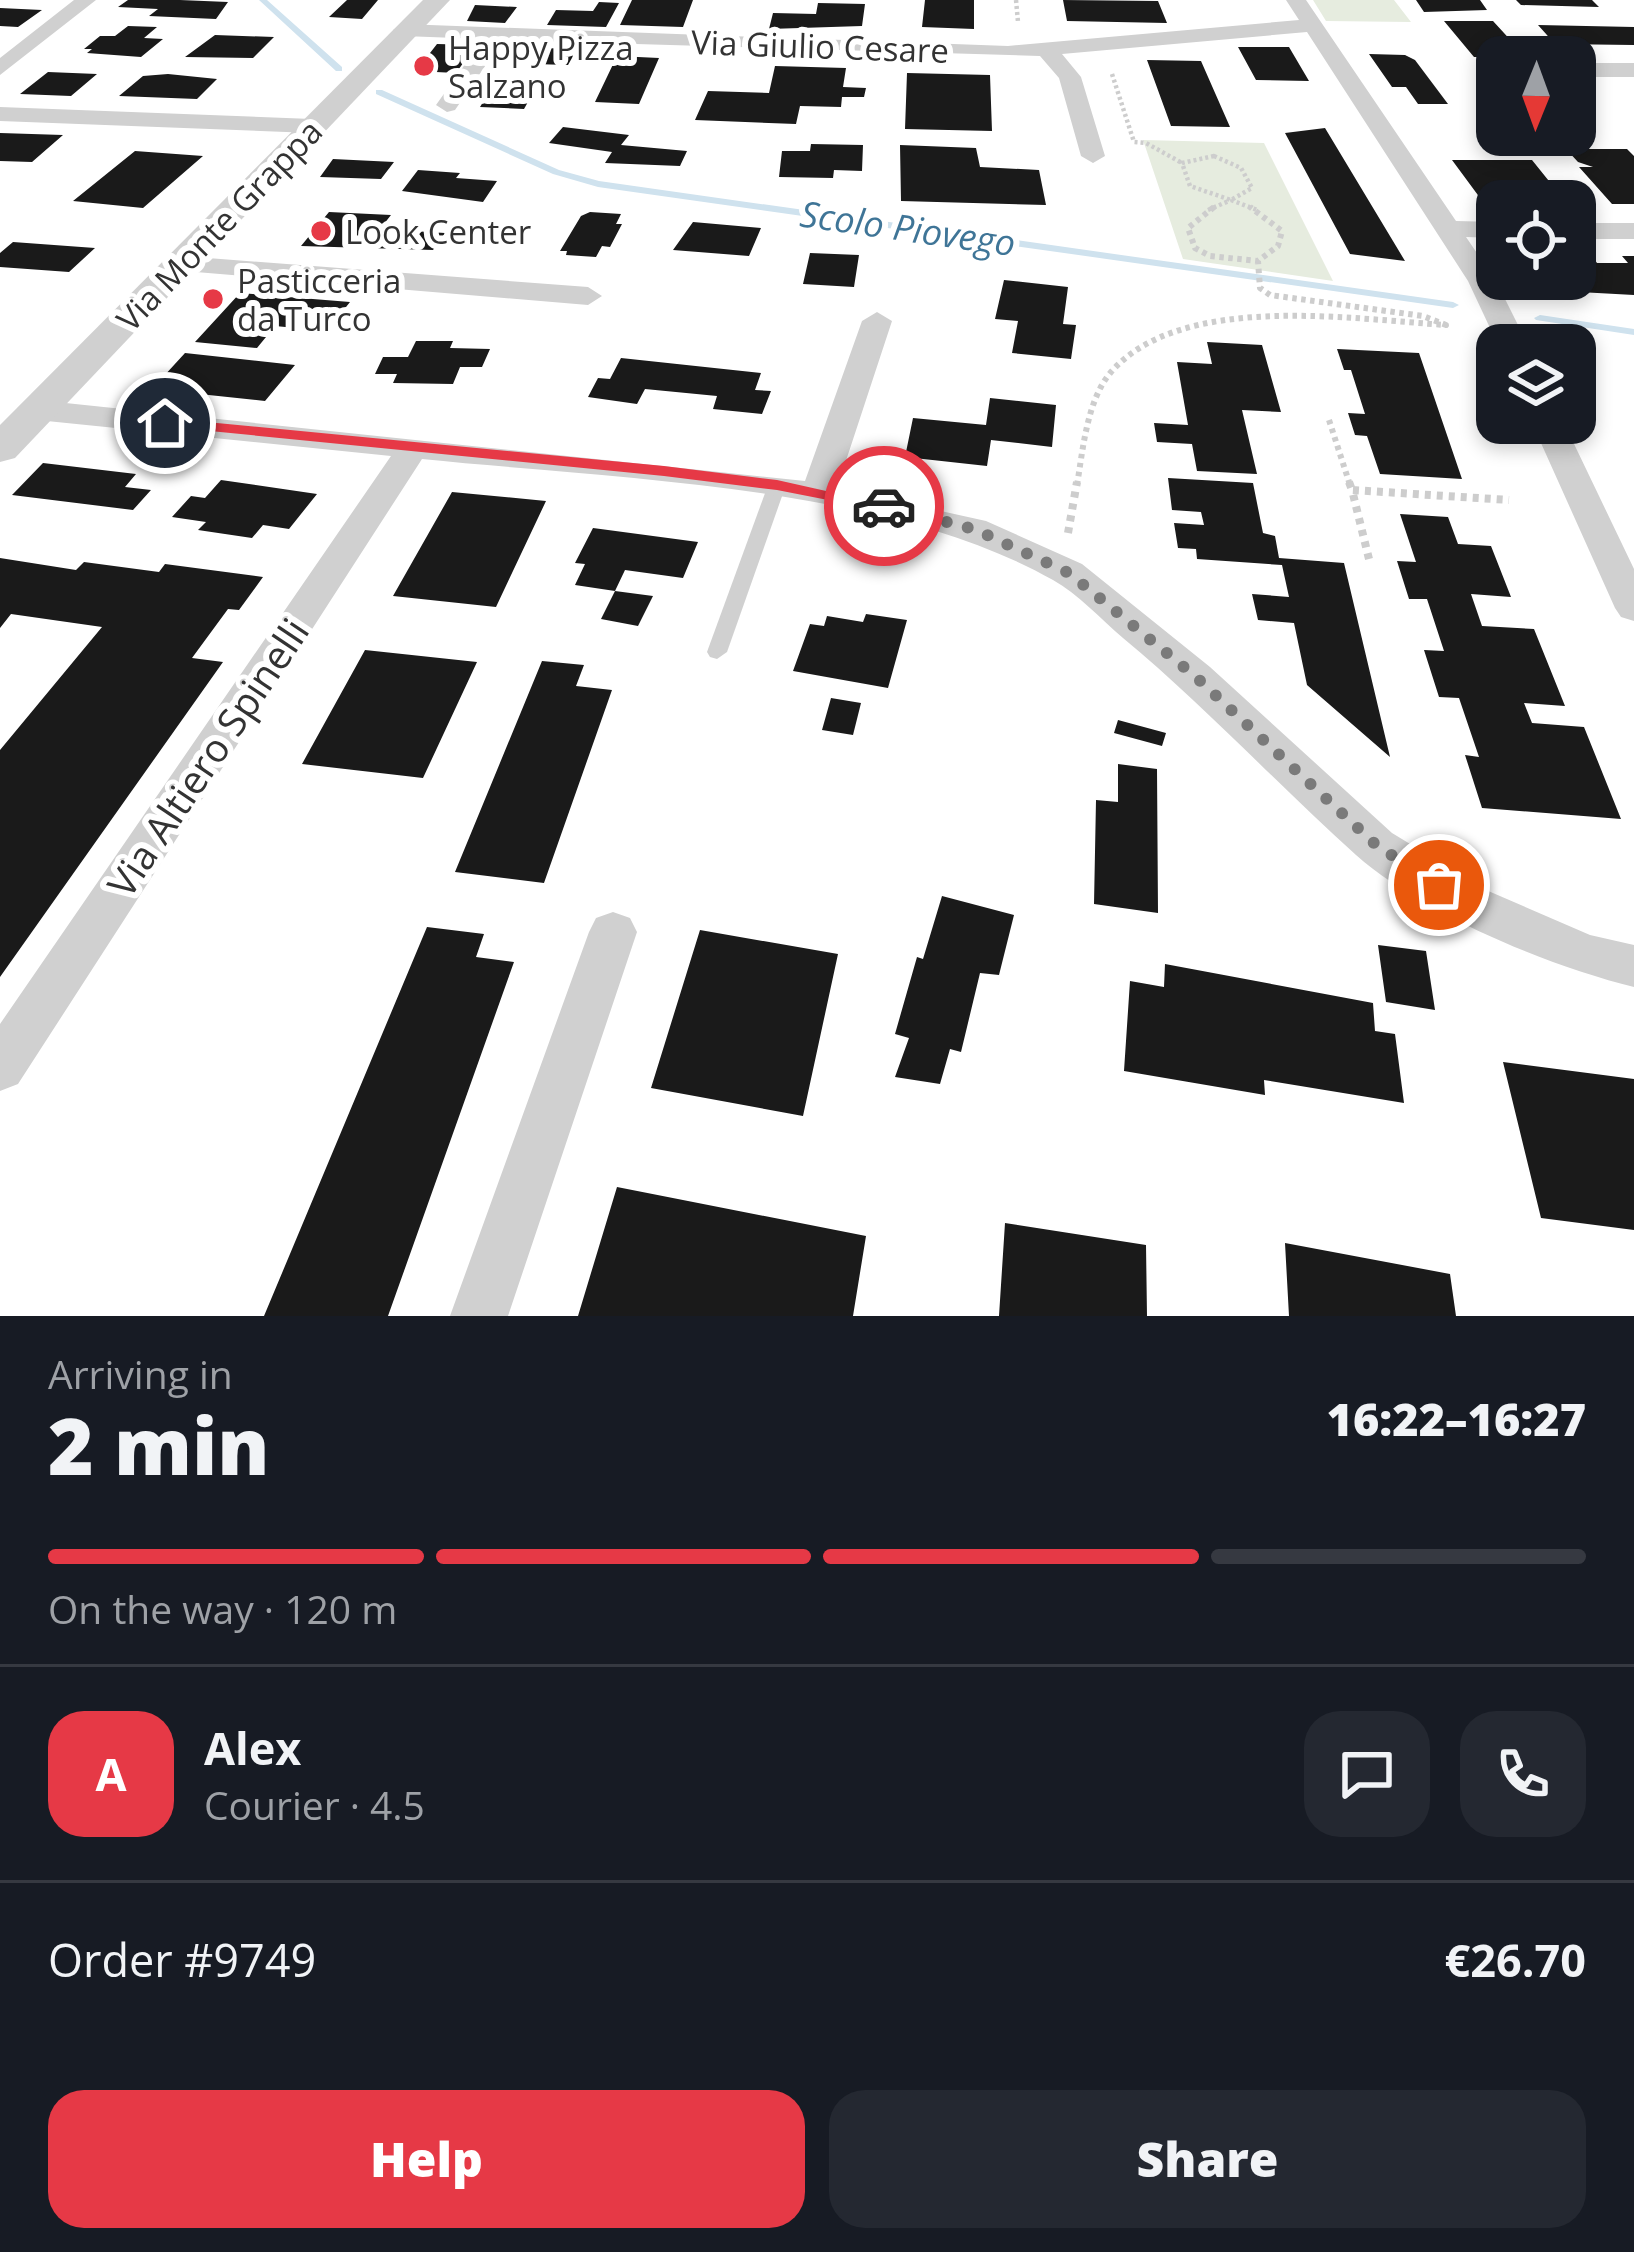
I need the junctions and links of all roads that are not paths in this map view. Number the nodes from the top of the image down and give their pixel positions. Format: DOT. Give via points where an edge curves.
graph roads {
  1 [pos="86,0"];
  2 [pos="436,0"];
  3 [pos="1297,0"];
  4 [pos="1312,25"];
  5 [pos="403,30"];
  6 [pos="497,34"];
  7 [pos="1046,49"];
  8 [pos="0,69"];
  9 [pos="1596,70"];
  10 [pos="1634,70"];
  11 [pos="447,105"];
  12 [pos="0,114"];
  13 [pos="312,126"];
  14 [pos="1093,156"];
  15 [pos="1449,229"];
  16 [pos="1476,230"];
  17 [pos="1596,231"];
  18 [pos="1634,231"];
  19 [pos="182,264"];
  20 [pos="588,296"];
  21 [pos="878,321"];
  22 [pos="1503,324"];
  23 [pos="38,410"];
  24 [pos="1558,444"];
  25 [pos="413,446"];
  26 [pos="0,449"];
  27 [pos="777,485"];
  28 [pos="818,493"];
  29 [pos="1634,608"];
  30 [pos="717,652"];
  31 [pos="613,932"];
  32 [pos="1634,966"];
  33 [pos="0,1067"];
  34 [pos="478,1316"];
  1 -- 8 [label="street"];
  2 -- 5 [label="street, Via Monte Grappa"];
  3 -- 4 [label="street"];
  4 -- 7 [label="street, Via Giulio Cesare"];
  4 -- 15 [label="street"];
  5 -- 6 [label="street, Via Giulio Cesare"];
  5 -- 13 [label="street, Via Monte Grappa"];
  6 -- 7 [label="street, Via Giulio Cesare"];
  6 -- 11 [label="street"];
  7 -- 14 [label="street" via="1070,77"];
  9 -- 10 [label="street"];
  12 -- 13 [label="street"];
  13 -- 19 [label="street, Via Monte Grappa"];
  15 -- 16 [label="street"];
  15 -- 22 [label="street"];
  17 -- 18 [label="street"];
  19 -- 20 [label="street"];
  19 -- 23 [label="street, Via Monte Grappa"];
  21 -- 28 [label="street"];
  23 -- 25 [label="street"];
  23 -- 26 [label="street, Via Monte Grappa"];
  24 -- 29 [label="street"];
  25 -- 27 [label="street"];
  25 -- 33 [label="street, Via Altiero Spinelli"];
  27 -- 28 [label="street"];
  27 -- 30 [label="lane"];
  28 -- 32 [label="street" via="974,529 1069,573 1196,677 1376,845 1470,904 1584,954"];
  31 -- 34 [label="street"];
}
